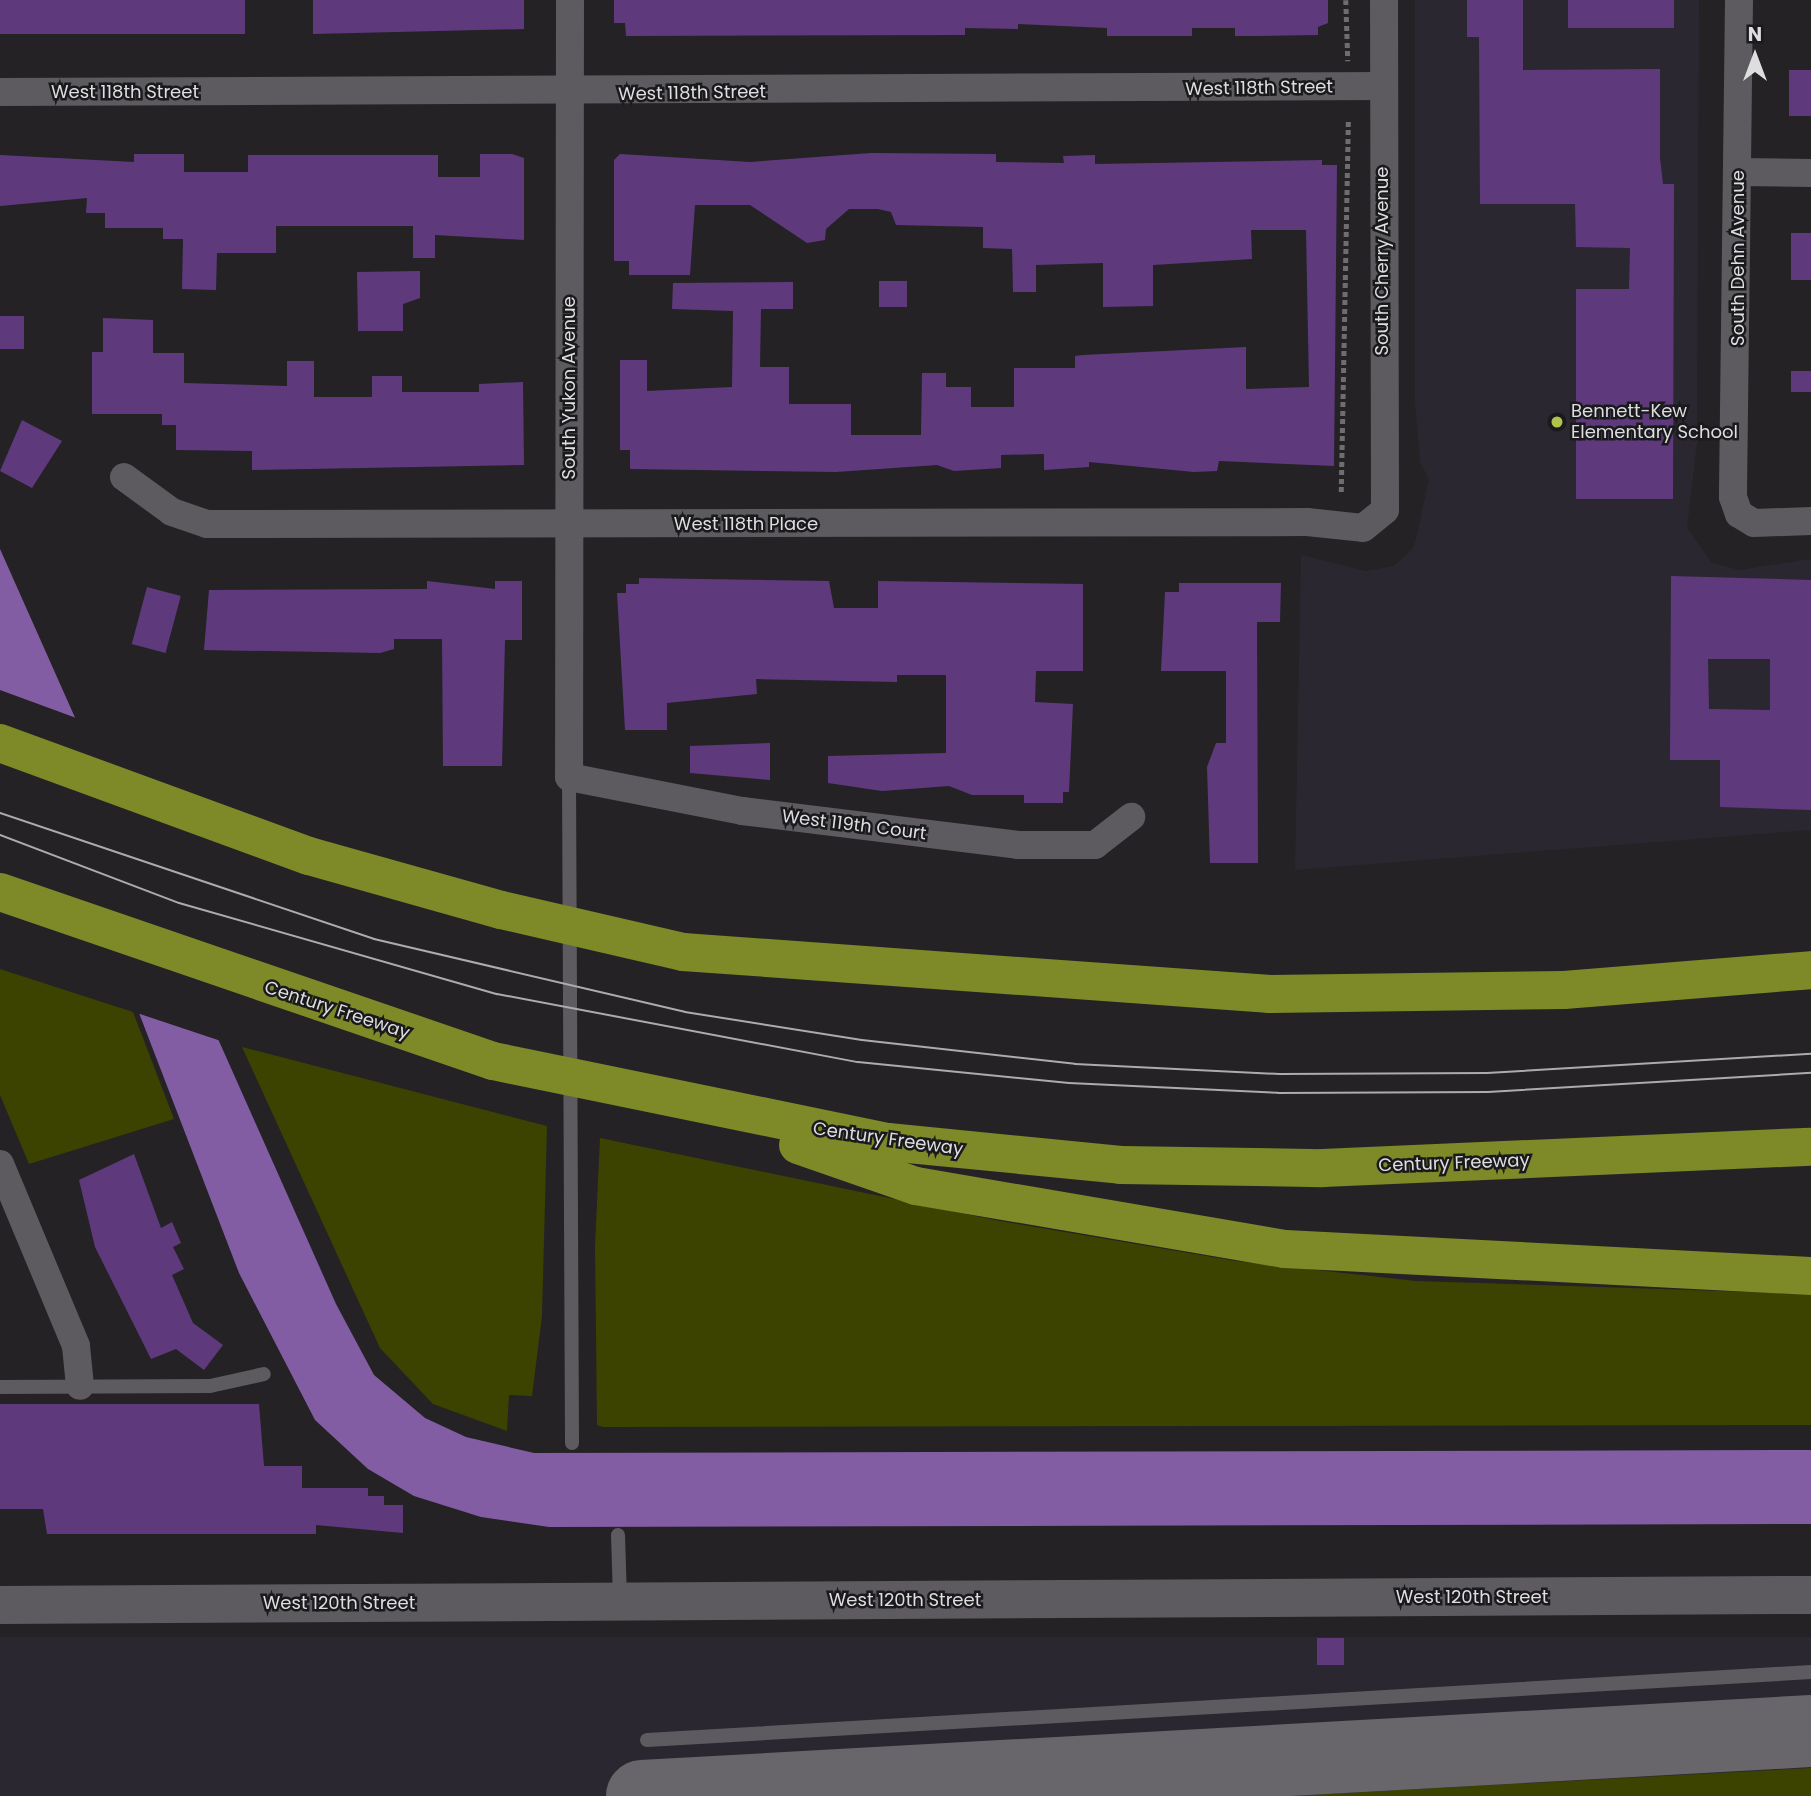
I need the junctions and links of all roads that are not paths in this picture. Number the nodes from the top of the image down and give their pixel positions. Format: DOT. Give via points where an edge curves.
graph roads {
  1 [pos="570,0"];
  2 [pos="1384,0"];
  3 [pos="1739,0"];
  4 [pos="1384,86"];
  5 [pos="0,92"];
  6 [pos="571,94"];
  7 [pos="1738,172"];
  8 [pos="1811,173"];
  9 [pos="124,477"];
  10 [pos="1379,521"];
  11 [pos="1811,522"];
  12 [pos="568,526"];
  13 [pos="0,743"];
  14 [pos="569,777"];
  15 [pos="1131,817"];
  16 [pos="11,896"];
  17 [pos="1811,970"];
  18 [pos="670,1101"];
  19 [pos="1811,1147"];
  20 [pos="0,1164"];
  21 [pos="1811,1276"];
  22 [pos="264,1374"];
  23 [pos="80,1386"];
  24 [pos="0,1387"];
  25 [pos="572,1443"];
  26 [pos="618,1535"];
  27 [pos="1811,1595"];
  28 [pos="620,1602"];
  29 [pos="0,1605"];
  30 [pos="1811,1672"];
  31 [pos="647,1740"];
  1 -- 6 [label="street, South Yukon Avenue"];
  2 -- 4 [label="street, South Cherry Avenue"];
  3 -- 7 [label="street, South Dehn Avenue"];
  4 -- 6 [label="street, West 118th Street"];
  4 -- 10 [label="street, South Cherry Avenue" via="1385,510"];
  5 -- 6 [label="street, West 118th Street"];
  6 -- 12 [label="street, South Yukon Avenue"];
  7 -- 8 [label="street"];
  7 -- 11 [label="street, South Dehn Avenue" via="1733,497 1739,514 1775,526"];
  9 -- 12 [label="street, West 118th Place" via="172,512 208,524"];
  10 -- 12 [label="street, West 118th Place" via="1363,528 1307,522"];
  12 -- 14 [label="street, South Yukon Avenue"];
  13 -- 17 [label="highway" via="309,856 501,910 683,951 1270,995 1564,989"];
  14 -- 15 [label="street, West 119th Court" via="742,811 1018,845 1095,845"];
  14 -- 25 [label="lane"];
  16 -- 18 [label="highway, Century Freeway" via="206,968 493,1061"];
  18 -- 19 [label="highway, Century Freeway" via="888,1142 1121,1165 1323,1168"];
  18 -- 21 [label="highway" via="916,1186 1285,1249"];
  20 -- 23 [label="street" via="76,1346"];
  22 -- 23 [label="lane" via="210,1386"];
  23 -- 24 [label="lane"];
  26 -- 28 [label="lane"];
  27 -- 28 [label="main road, West 120th Street"];
  28 -- 29 [label="main road, West 120th Street"];
  30 -- 31 [label="lane"];
}
